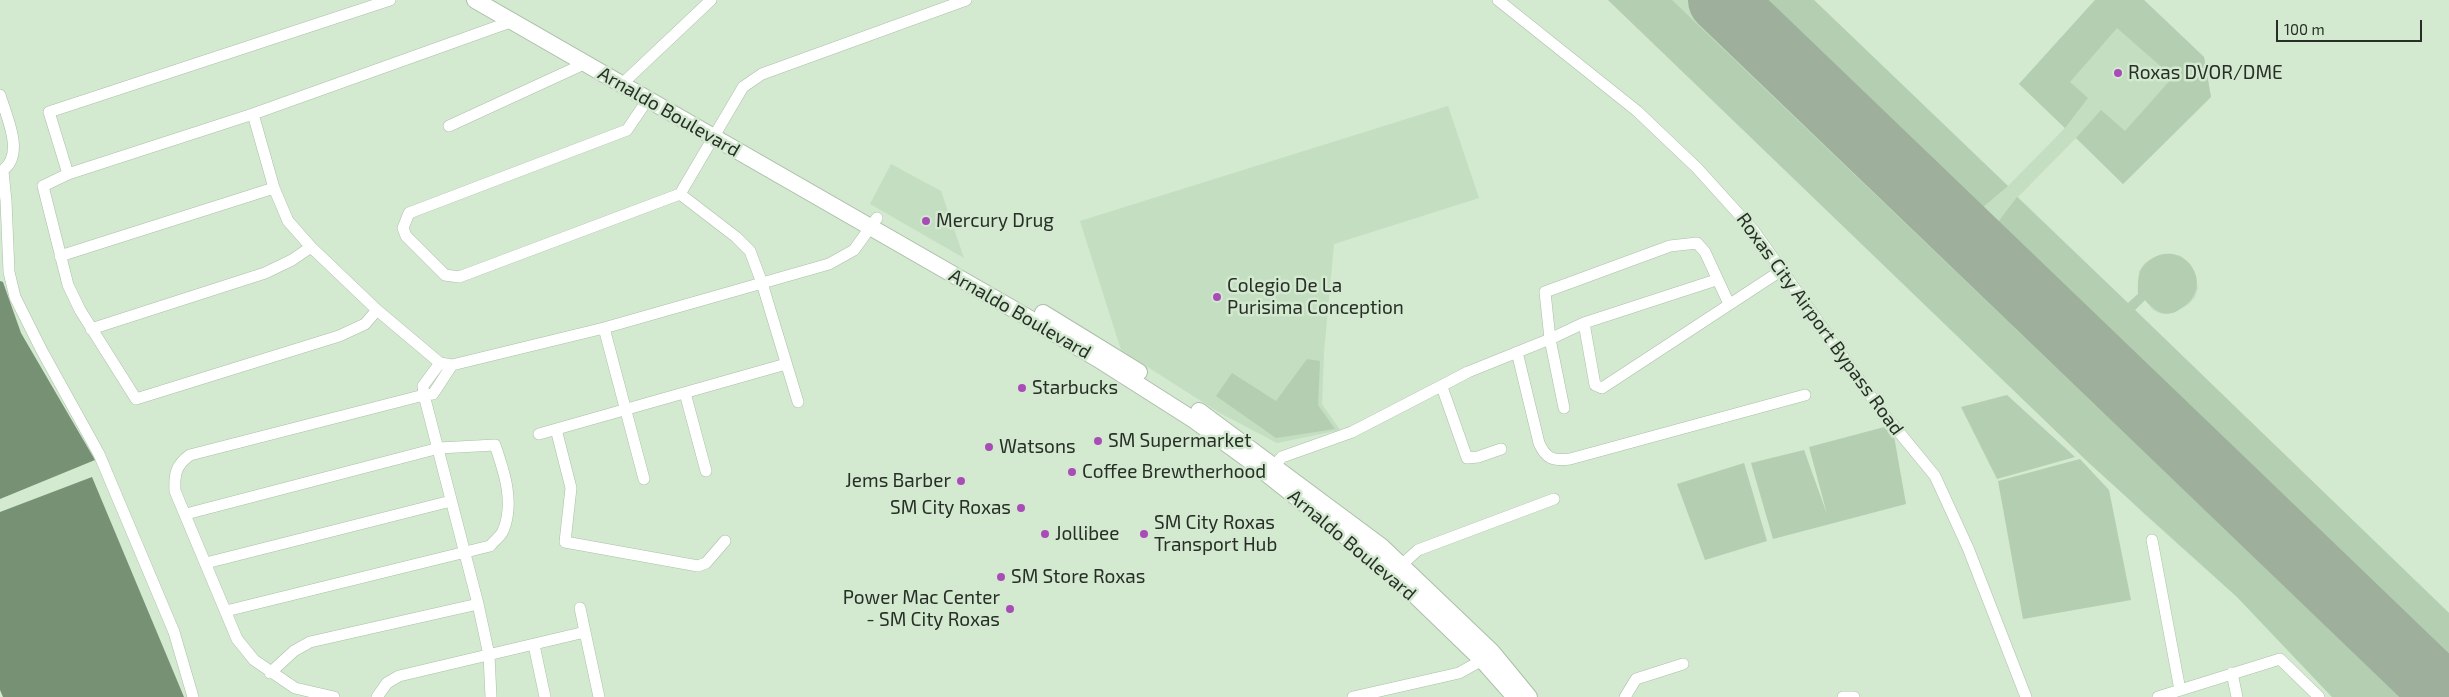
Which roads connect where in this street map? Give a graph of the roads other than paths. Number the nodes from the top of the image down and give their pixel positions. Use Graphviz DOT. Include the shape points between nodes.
graph roads {
  1 [pos="390,0"];
  2 [pos="475,0"];
  3 [pos="498,0"];
  4 [pos="711,0"];
  5 [pos="966,0"];
  6 [pos="1498,0"];
  7 [pos="513,21"];
  8 [pos="540,31"];
  9 [pos="586,63"];
  10 [pos="626,81"];
  11 [pos="0,96"];
  12 [pos="648,99"];
  13 [pos="253,114"];
  14 [pos="448,126"];
  15 [pos="715,133"];
  16 [pos="1,171"];
  17 [pos="68,174"];
  18 [pos="274,188"];
  19 [pos="680,194"];
  20 [pos="874,223"];
  21 [pos="311,247"];
  22 [pos="60,256"];
  23 [pos="1782,270"];
  24 [pos="1716,280"];
  25 [pos="762,283"];
  26 [pos="1729,304"];
  27 [pos="377,310"];
  28 [pos="1584,323"];
  29 [pos="604,328"];
  30 [pos="91,329"];
  31 [pos="1550,339"];
  32 [pos="1517,352"];
  33 [pos="440,364"];
  34 [pos="786,364"];
  35 [pos="452,365"];
  36 [pos="1442,387"];
  37 [pos="685,394"];
  38 [pos="424,395"];
  39 [pos="1805,395"];
  40 [pos="798,402"];
  41 [pos="1564,408"];
  42 [pos="626,410"];
  43 [pos="556,429"];
  44 [pos="539,434"];
  45 [pos="439,448"];
  46 [pos="1501,449"];
  47 [pos="1256,459"];
  48 [pos="1274,466"];
  49 [pos="706,471"];
  50 [pos="644,479"];
  51 [pos="1554,499"];
  52 [pos="451,502"];
  53 [pos="186,514"];
  54 [pos="2152,540"];
  55 [pos="725,541"];
  56 [pos="464,552"];
  57 [pos="206,563"];
  58 [pos="1397,570"];
  59 [pos="478,604"];
  60 [pos="580,608"];
  61 [pos="226,611"];
  62 [pos="585,632"];
  63 [pos="534,645"];
  64 [pos="489,655"];
  65 [pos="1488,657"];
  66 [pos="1683,664"];
  67 [pos="270,673"];
  68 [pos="2232,673"];
  69 [pos="2180,690"];
  70 [pos="2162,696"];
  71 [pos="192,697"];
  72 [pos="334,697"];
  73 [pos="377,697"];
  74 [pos="491,697"];
  75 [pos="545,697"];
  76 [pos="599,697"];
  77 [pos="1353,697"];
  78 [pos="1515,697"];
  79 [pos="1529,697"];
  80 [pos="1625,697"];
  81 [pos="1843,697"];
  82 [pos="1854,697"];
  83 [pos="2026,697"];
  84 [pos="2237,697"];
  85 [pos="2319,697"];
  1 -- 17 [label="street" via="49,112"];
  2 -- 7 [label="highway, Arnaldo Boulevard"];
  3 -- 8 [label="highway, Arnaldo Boulevard"];
  4 -- 10 [label="street"];
  5 -- 15 [label="street" via="762,74 743,87"];
  6 -- 23 [label="street, Roxas City Airport Bypass Road" via="1637,111 1697,168 1754,231"];
  7 -- 8 [label="highway, Arnaldo Boulevard"];
  7 -- 13 [label="street"];
  8 -- 9 [label="highway, Arnaldo Boulevard"];
  8 -- 10 [label="highway, Arnaldo Boulevard"];
  9 -- 10 [label="highway, Arnaldo Boulevard"];
  9 -- 14 [label="street"];
  10 -- 12 [label="highway, Arnaldo Boulevard"];
  10 -- 15 [label="highway, Arnaldo Boulevard"];
  11 -- 16 [label="street" via="14,142 11,160"];
  12 -- 15 [label="highway, Arnaldo Boulevard"];
  12 -- 19 [label="street" via="627,130 409,213 403,228 406,236 445,275 459,277"];
  13 -- 17 [label="street"];
  13 -- 18 [label="street"];
  15 -- 19 [label="street"];
  15 -- 20 [label="highway, Arnaldo Boulevard"];
  16 -- 71 [label="street" via="6,201 8,272 15,297 99,454 174,632"];
  17 -- 22 [label="street" via="43,186"];
  18 -- 21 [label="street" via="288,221"];
  18 -- 22 [label="street"];
  19 -- 25 [label="street" via="750,251"];
  20 -- 25 [label="street" via="854,250 829,264"];
  20 -- 47 [label="highway, Arnaldo Boulevard" via="1101,354"];
  21 -- 27 [label="street"];
  21 -- 30 [label="street" via="265,273"];
  22 -- 30 [label="street" via="68,285"];
  23 -- 26 [label="street"];
  23 -- 83 [label="street, Roxas City Airport Bypass Road" via="1880,409 1935,476 1968,548"];
  24 -- 26 [label="street"];
  24 -- 28 [label="street"];
  24 -- 31 [label="street" via="1705,252 1697,243 1670,246 1545,292"];
  25 -- 29 [label="street"];
  25 -- 34 [label="street"];
  26 -- 28 [label="street" via="1602,388 1595,384"];
  27 -- 30 [label="street" via="365,324 339,336 136,399"];
  27 -- 33 [label="street"];
  28 -- 31 [label="street"];
  29 -- 35 [label="street"];
  29 -- 42 [label="street"];
  31 -- 32 [label="street"];
  31 -- 41 [label="street"];
  32 -- 36 [label="street" via="1468,372"];
  32 -- 39 [label="street" via="1539,444 1544,454 1555,461"];
  33 -- 35 [label="street"];
  33 -- 38 [label="street" via="423,386"];
  34 -- 37 [label="street"];
  34 -- 40 [label="street"];
  35 -- 38 [label="street" via="433,394"];
  36 -- 46 [label="street" via="1467,458"];
  36 -- 48 [label="street" via="1352,432 1282,457"];
  37 -- 42 [label="street"];
  37 -- 49 [label="street"];
  38 -- 45 [label="street"];
  38 -- 53 [label="street" via="190,455 178,463 174,477 175,492"];
  42 -- 43 [label="street"];
  42 -- 50 [label="street"];
  43 -- 44 [label="street"];
  43 -- 55 [label="street" via="571,488 566,542 698,566 706,563"];
  45 -- 52 [label="street"];
  45 -- 53 [label="street"];
  45 -- 56 [label="street" via="495,444 507,482 508,502 503,531 490,546"];
  47 -- 48 [label="highway, Arnaldo Boulevard"];
  47 -- 58 [label="highway, Arnaldo Boulevard"];
  48 -- 58 [label="highway, Arnaldo Boulevard" via="1382,547"];
  51 -- 58 [label="street" via="1418,550"];
  52 -- 56 [label="street"];
  52 -- 57 [label="street"];
  53 -- 57 [label="street"];
  54 -- 69 [label="street"];
  56 -- 59 [label="street"];
  56 -- 61 [label="street"];
  57 -- 61 [label="street"];
  58 -- 65 [label="highway, Arnaldo Boulevard"];
  59 -- 64 [label="street"];
  59 -- 67 [label="street" via="310,642 294,651"];
  60 -- 62 [label="street"];
  61 -- 67 [label="street" via="237,639"];
  62 -- 63 [label="street"];
  62 -- 76 [label="street"];
  63 -- 64 [label="street"];
  63 -- 75 [label="street"];
  64 -- 73 [label="street" via="399,676 387,683"];
  64 -- 74 [label="street"];
  65 -- 77 [label="street" via="1459,673"];
  65 -- 78 [label="highway, Arnaldo Boulevard"];
  65 -- 79 [label="highway, Arnaldo Boulevard"];
  66 -- 80 [label="street" via="1636,679"];
  67 -- 72 [label="street" via="295,688"];
  68 -- 69 [label="street"];
  68 -- 84 [label="street"];
  68 -- 85 [label="street" via="2280,660"];
  69 -- 70 [label="street"];
  81 -- 82 [label="street"];
}
